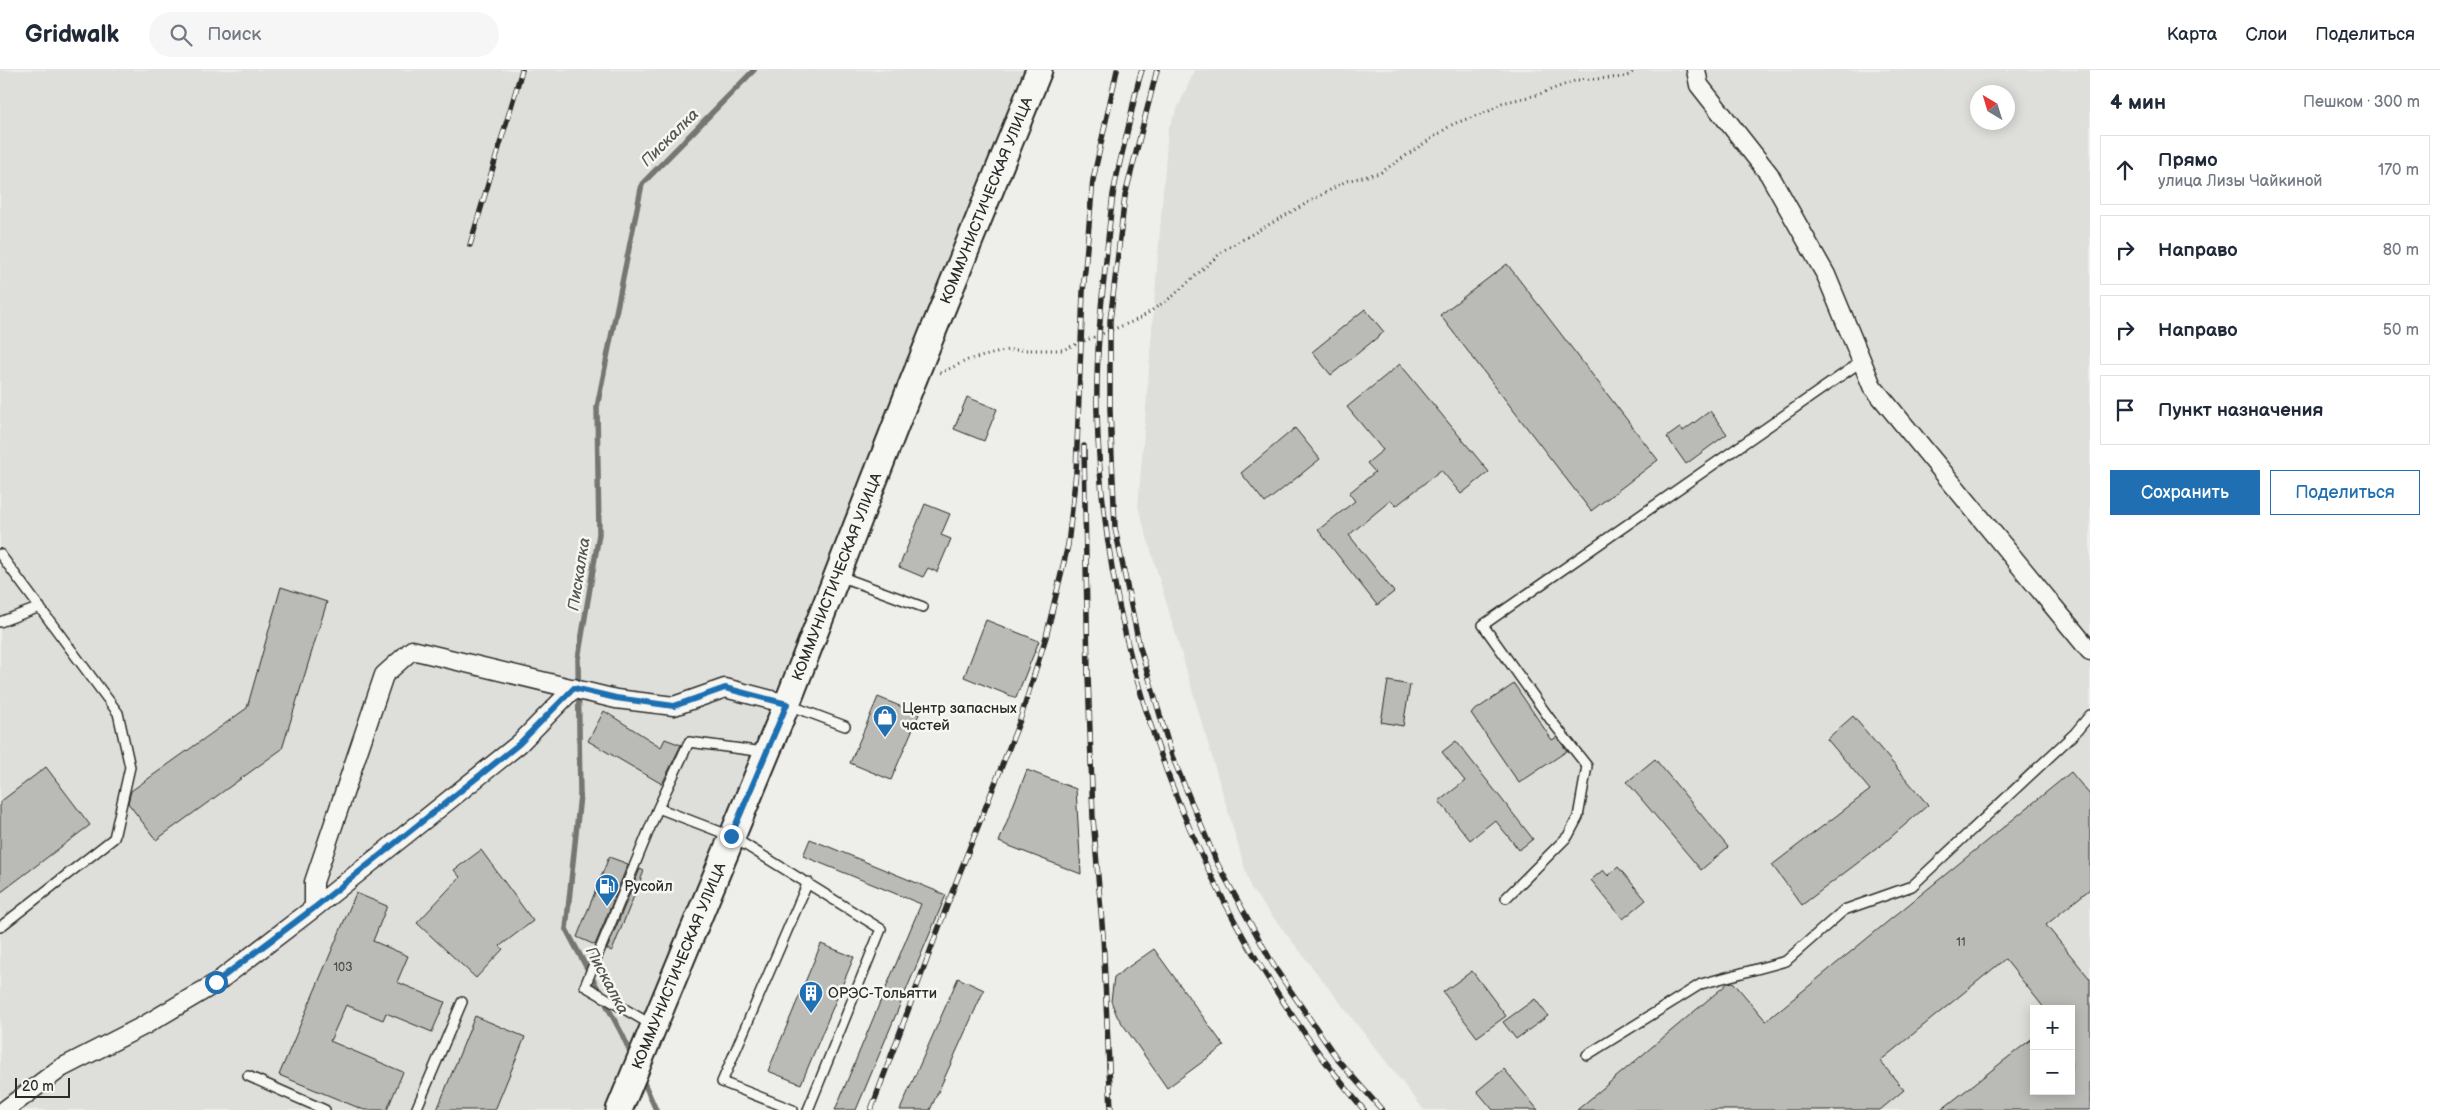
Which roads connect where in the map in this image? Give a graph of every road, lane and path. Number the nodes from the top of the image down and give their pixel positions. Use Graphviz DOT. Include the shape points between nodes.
graph roads {
  1 [pos="1039,70"];
  2 [pos="1636,70"];
  3 [pos="1696,70"];
  4 [pos="1862,360"];
  5 [pos="910,386"];
  6 [pos="0,554"];
  7 [pos="837,576"];
  8 [pos="40,607"];
  9 [pos="923,607"];
  10 [pos="0,622"];
  11 [pos="2090,651"];
  12 [pos="574,688"];
  13 [pos="787,704"];
  14 [pos="2090,715"];
  15 [pos="845,726"];
  16 [pos="767,753"];
  17 [pos="658,808"];
  18 [pos="731,836"];
  19 [pos="808,882"];
  20 [pos="1506,898"];
  21 [pos="314,908"];
  22 [pos="0,927"];
  23 [pos="462,1002"];
  24 [pos="654,1026"];
  25 [pos="1587,1055"];
  26 [pos="248,1076"];
  27 [pos="5,1110"];
  28 [pos="325,1110"];
  29 [pos="416,1110"];
  30 [pos="619,1110"];
  31 [pos="793,1110"];
  32 [pos="808,1110"];
  1 -- 5 [label="main road, КОММУНИСТИЧЕСКАЯ УЛИЦА"];
  2 -- 5 [label="path" via="1625,77 1577,80 1502,103 1489,112 1453,124 1380,172 1346,182 1224,250 1173,296 1138,319 1062,350 1008,350 968,360"];
  3 -- 4 [label="street" via="1699,84 1769,174 1826,275"];
  4 -- 11 [label="street" via="1872,386"];
  4 -- 20 [label="lane" via="1483,624 1587,766 1578,816 1568,836"];
  5 -- 7 [label="main road, КОММУНИСТИЧЕСКАЯ УЛИЦА"];
  6 -- 8 [label="lane"];
  7 -- 9 [label="lane"];
  7 -- 13 [label="main road, КОММУНИСТИЧЕСКАЯ УЛИЦА"];
  8 -- 10 [label="lane"];
  8 -- 22 [label="lane" via="118,713 130,767 114,838"];
  12 -- 13 [label="street" via="674,706 725,688"];
  12 -- 21 [label="street" via="519,744"];
  12 -- 21 [label="street" via="412,650 384,675 314,882"];
  13 -- 15 [label="lane"];
  13 -- 16 [label="main road, КОММУНИСТИЧЕСКАЯ УЛИЦА"];
  14 -- 25 [label="lane" via="2076,733 1912,886 1844,910 1786,961 1702,984"];
  16 -- 17 [label="lane" via="689,742"];
  16 -- 18 [label="main road, КОММУНИСТИЧЕСКАЯ УЛИЦА"];
  17 -- 18 [label="lane"];
  17 -- 24 [label="lane" via="585,986"];
  18 -- 19 [label="lane"];
  18 -- 24 [label="main road, КОММУНИСТИЧЕСКАЯ УЛИЦА"];
  19 -- 31 [label="lane" via="722,1082"];
  19 -- 32 [label="lane" via="881,929"];
  21 -- 27 [label="street" via="216,982 145,1025 61,1068"];
  23 -- 29 [label="lane"];
  24 -- 30 [label="main road, КОММУНИСТИЧЕСКАЯ УЛИЦА"];
  26 -- 28 [label="lane"];
}
